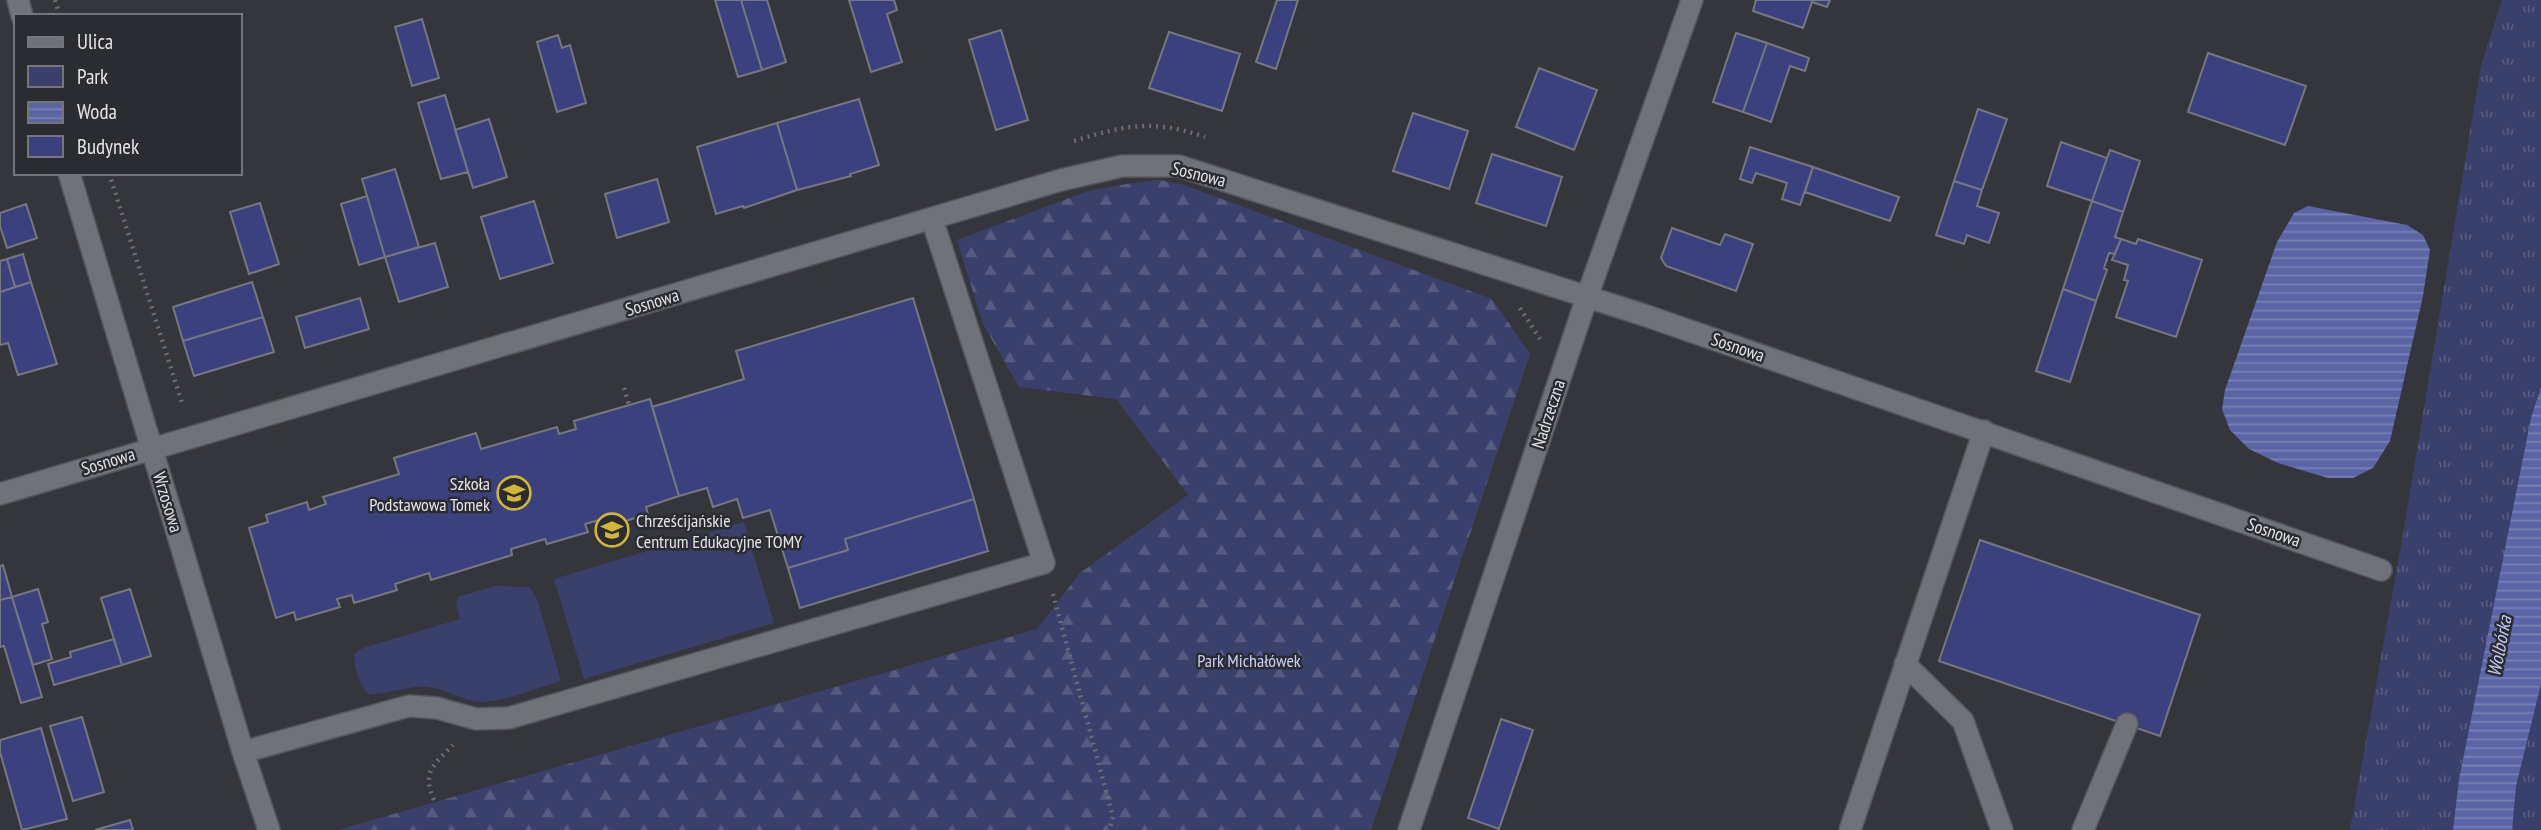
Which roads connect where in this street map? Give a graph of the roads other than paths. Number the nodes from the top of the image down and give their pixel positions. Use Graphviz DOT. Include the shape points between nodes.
graph roads {
  1 [pos="1692,0"];
  2 [pos="70,175"];
  3 [pos="932,219"];
  4 [pos="1587,297"];
  5 [pos="1984,431"];
  6 [pos="152,448"];
  7 [pos="0,494"];
  8 [pos="2381,570"];
  9 [pos="1905,664"];
  10 [pos="2127,724"];
  11 [pos="243,752"];
  12 [pos="1411,829"];
  13 [pos="269,830"];
  14 [pos="1850,830"];
  15 [pos="2002,830"];
  16 [pos="2083,830"];
  1 -- 4 [label="street, Nadrzeczna"];
  2 -- 6 [label="street, Wrzosowa"];
  3 -- 4 [label="street, Sosnowa" via="1122,166 1179,166"];
  3 -- 6 [label="street, Sosnowa"];
  3 -- 11 [label="street" via="1045,563 509,718 476,719 409,706"];
  4 -- 5 [label="street, Sosnowa"];
  4 -- 12 [label="street, Nadrzeczna"];
  5 -- 8 [label="street, Sosnowa"];
  5 -- 9 [label="street"];
  6 -- 7 [label="street, Sosnowa"];
  6 -- 11 [label="street, Wrzosowa"];
  9 -- 14 [label="street"];
  9 -- 15 [label="street" via="1963,721"];
  10 -- 16 [label="street"];
  11 -- 13 [label="street, Wrzosowa"];
}
